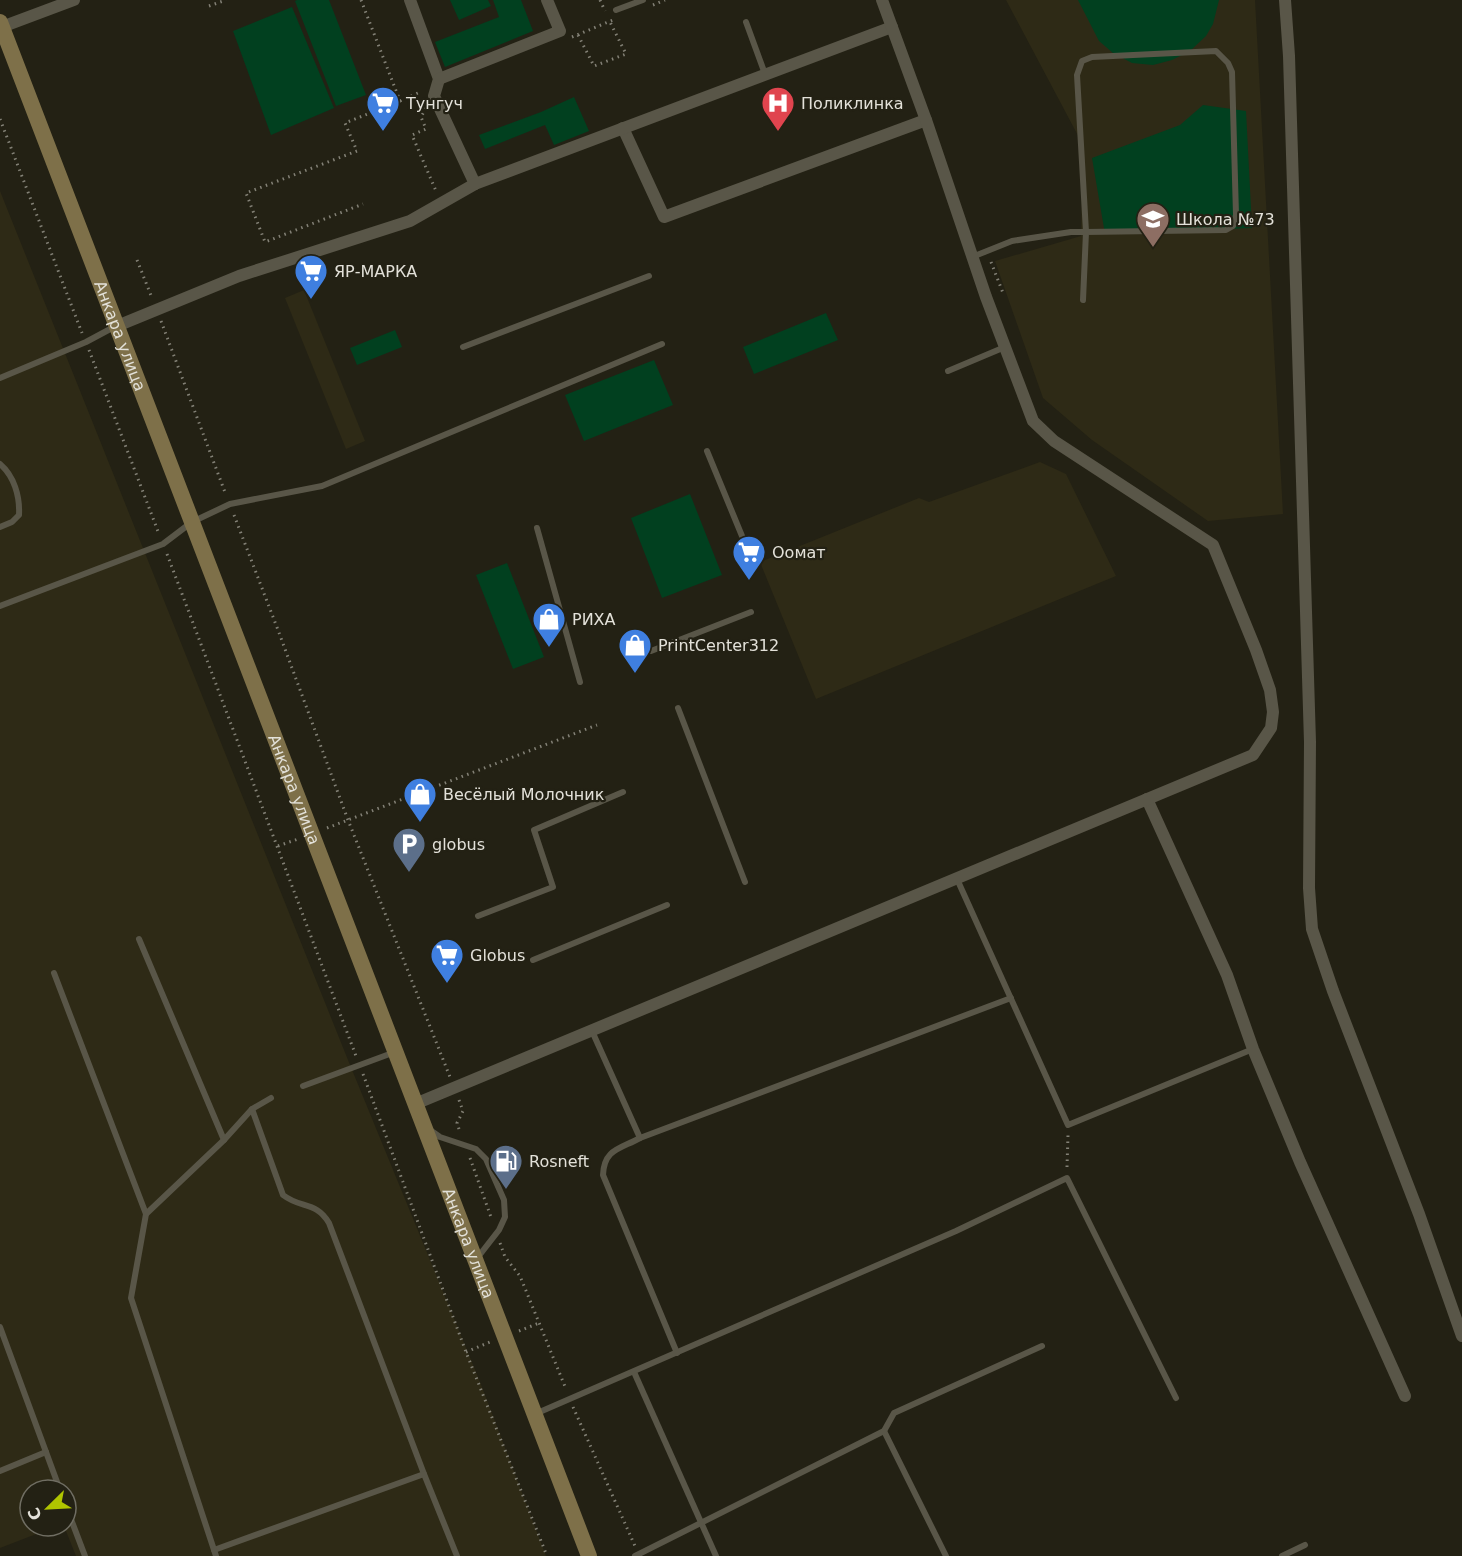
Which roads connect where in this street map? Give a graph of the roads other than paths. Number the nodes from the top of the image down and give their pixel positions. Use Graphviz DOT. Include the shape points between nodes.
graph roads {
  1 [pos="74,0"];
  2 [pos="410,0"];
  3 [pos="547,0"];
  4 [pos="643,0"];
  5 [pos="882,0"];
  6 [pos="1285,0"];
  7 [pos="616,10"];
  8 [pos="746,22"];
  9 [pos="1,25"];
  10 [pos="892,27"];
  11 [pos="766,75"];
  12 [pos="437,85"];
  13 [pos="926,120"];
  14 [pos="623,128"];
  15 [pos="475,184"];
  16 [pos="1086,232"];
  17 [pos="972,258"];
  18 [pos="649,276"];
  19 [pos="1083,300"];
  20 [pos="117,326"];
  21 [pos="662,344"];
  22 [pos="463,347"];
  23 [pos="1005,347"];
  24 [pos="948,371"];
  25 [pos="0,378"];
  26 [pos="707,451"];
  27 [pos="0,464"];
  28 [pos="192,522"];
  29 [pos="0,526"];
  30 [pos="537,528"];
  31 [pos="742,536"];
  32 [pos="0,606"];
  33 [pos="751,612"];
  34 [pos="651,651"];
  35 [pos="580,682"];
  36 [pos="678,708"];
  37 [pos="623,792"];
  38 [pos="1147,799"];
  39 [pos="957,879"];
  40 [pos="745,882"];
  41 [pos="667,905"];
  42 [pos="478,916"];
  43 [pos="139,939"];
  44 [pos="533,960"];
  45 [pos="54,973"];
  46 [pos="1011,999"];
  47 [pos="592,1030"];
  48 [pos="1253,1049"];
  49 [pos="395,1052"];
  50 [pos="303,1086"];
  51 [pos="271,1098"];
  52 [pos="415,1104"];
  53 [pos="252,1109"];
  54 [pos="422,1121"];
  55 [pos="640,1138"];
  56 [pos="224,1140"];
  57 [pos="146,1214"];
  58 [pos="475,1260"];
  59 [pos="0,1327"];
  60 [pos="1462,1336"];
  61 [pos="1042,1346"];
  62 [pos="677,1353"];
  63 [pos="634,1372"];
  64 [pos="1405,1396"];
  65 [pos="1176,1398"];
  66 [pos="534,1414"];
  67 [pos="884,1431"];
  68 [pos="46,1452"];
  69 [pos="0,1471"];
  70 [pos="424,1474"];
  71 [pos="56,1478"];
  72 [pos="701,1522"];
  73 [pos="78,1538"];
  74 [pos="1305,1545"];
  75 [pos="215,1553"];
  76 [pos="636,1555"];
  77 [pos="85,1556"];
  78 [pos="457,1556"];
  79 [pos="588,1556"];
  80 [pos="716,1556"];
  81 [pos="946,1556"];
  82 [pos="1282,1556"];
  1 -- 9 [label="street"];
  2 -- 12 [label="street"];
  3 -- 12 [label="street" via="560,31"];
  4 -- 7 [label="lane"];
  5 -- 10 [label="street"];
  6 -- 60 [label="street" via="1310,718 1312,929"];
  8 -- 11 [label="lane"];
  9 -- 20 [label="main road, Анкара улица"];
  10 -- 11 [label="street"];
  10 -- 13 [label="street"];
  11 -- 14 [label="street"];
  12 -- 15 [label="street" via="434,96"];
  13 -- 14 [label="street" via="664,217"];
  13 -- 17 [label="street"];
  14 -- 15 [label="street"];
  15 -- 20 [label="street" via="410,221 239,276"];
  16 -- 16 [label="lane" via="1226,230 1233,226 1236,215 1232,72 1216,51 1092,57 1082,61 1077,75"];
  16 -- 17 [label="lane" via="1012,241"];
  16 -- 19 [label="lane"];
  17 -- 23 [label="street"];
  18 -- 22 [label="lane"];
  20 -- 25 [label="lane"];
  20 -- 28 [label="main road, Анкара улица"];
  21 -- 28 [label="lane" via="322,486 230,504"];
  23 -- 24 [label="lane"];
  23 -- 38 [label="street" via="1033,421 1054,441 1213,545 1270,690 1274,712 1271,728 1253,755"];
  26 -- 31 [label="lane"];
  27 -- 29 [label="lane" via="12,479 20,502 19,515"];
  28 -- 32 [label="lane" via="163,544"];
  28 -- 49 [label="main road, Анкара улица"];
  30 -- 35 [label="lane"];
  33 -- 34 [label="lane"];
  36 -- 40 [label="lane"];
  37 -- 42 [label="lane" via="534,830 553,887"];
  38 -- 39 [label="street"];
  38 -- 48 [label="street" via="1227,975"];
  39 -- 46 [label="lane"];
  39 -- 47 [label="street"];
  41 -- 44 [label="lane"];
  43 -- 56 [label="lane"];
  45 -- 57 [label="lane"];
  46 -- 48 [label="lane" via="1068,1125"];
  46 -- 55 [label="lane"];
  47 -- 52 [label="street"];
  47 -- 55 [label="lane"];
  48 -- 64 [label="street"];
  49 -- 50 [label="lane"];
  49 -- 52 [label="main road, Анкара улица"];
  51 -- 53 [label="lane"];
  52 -- 54 [label="main road, Анкара улица"];
  53 -- 56 [label="lane"];
  53 -- 70 [label="lane" via="284,1195 317,1209 329,1223"];
  54 -- 58 [label="main road, Анкара улица"];
  54 -- 58 [label="lane" via="440,1137 476,1149 486,1159 504,1200 506,1217"];
  55 -- 62 [label="lane" via="609,1154 603,1175"];
  56 -- 57 [label="lane"];
  57 -- 75 [label="lane" via="132,1304"];
  58 -- 66 [label="main road, Анкара улица"];
  59 -- 68 [label="lane"];
  61 -- 67 [label="lane" via="894,1413"];
  62 -- 63 [label="lane"];
  62 -- 65 [label="lane" via="1067,1178"];
  63 -- 66 [label="lane"];
  63 -- 72 [label="lane"];
  66 -- 79 [label="main road, Анкара улица"];
  67 -- 72 [label="lane"];
  67 -- 81 [label="lane"];
  68 -- 69 [label="lane"];
  68 -- 71 [label="lane"];
  70 -- 75 [label="lane"];
  70 -- 78 [label="lane"];
  72 -- 76 [label="lane"];
  72 -- 80 [label="lane"];
  73 -- 77 [label="lane"];
  74 -- 82 [label="lane"];
}
